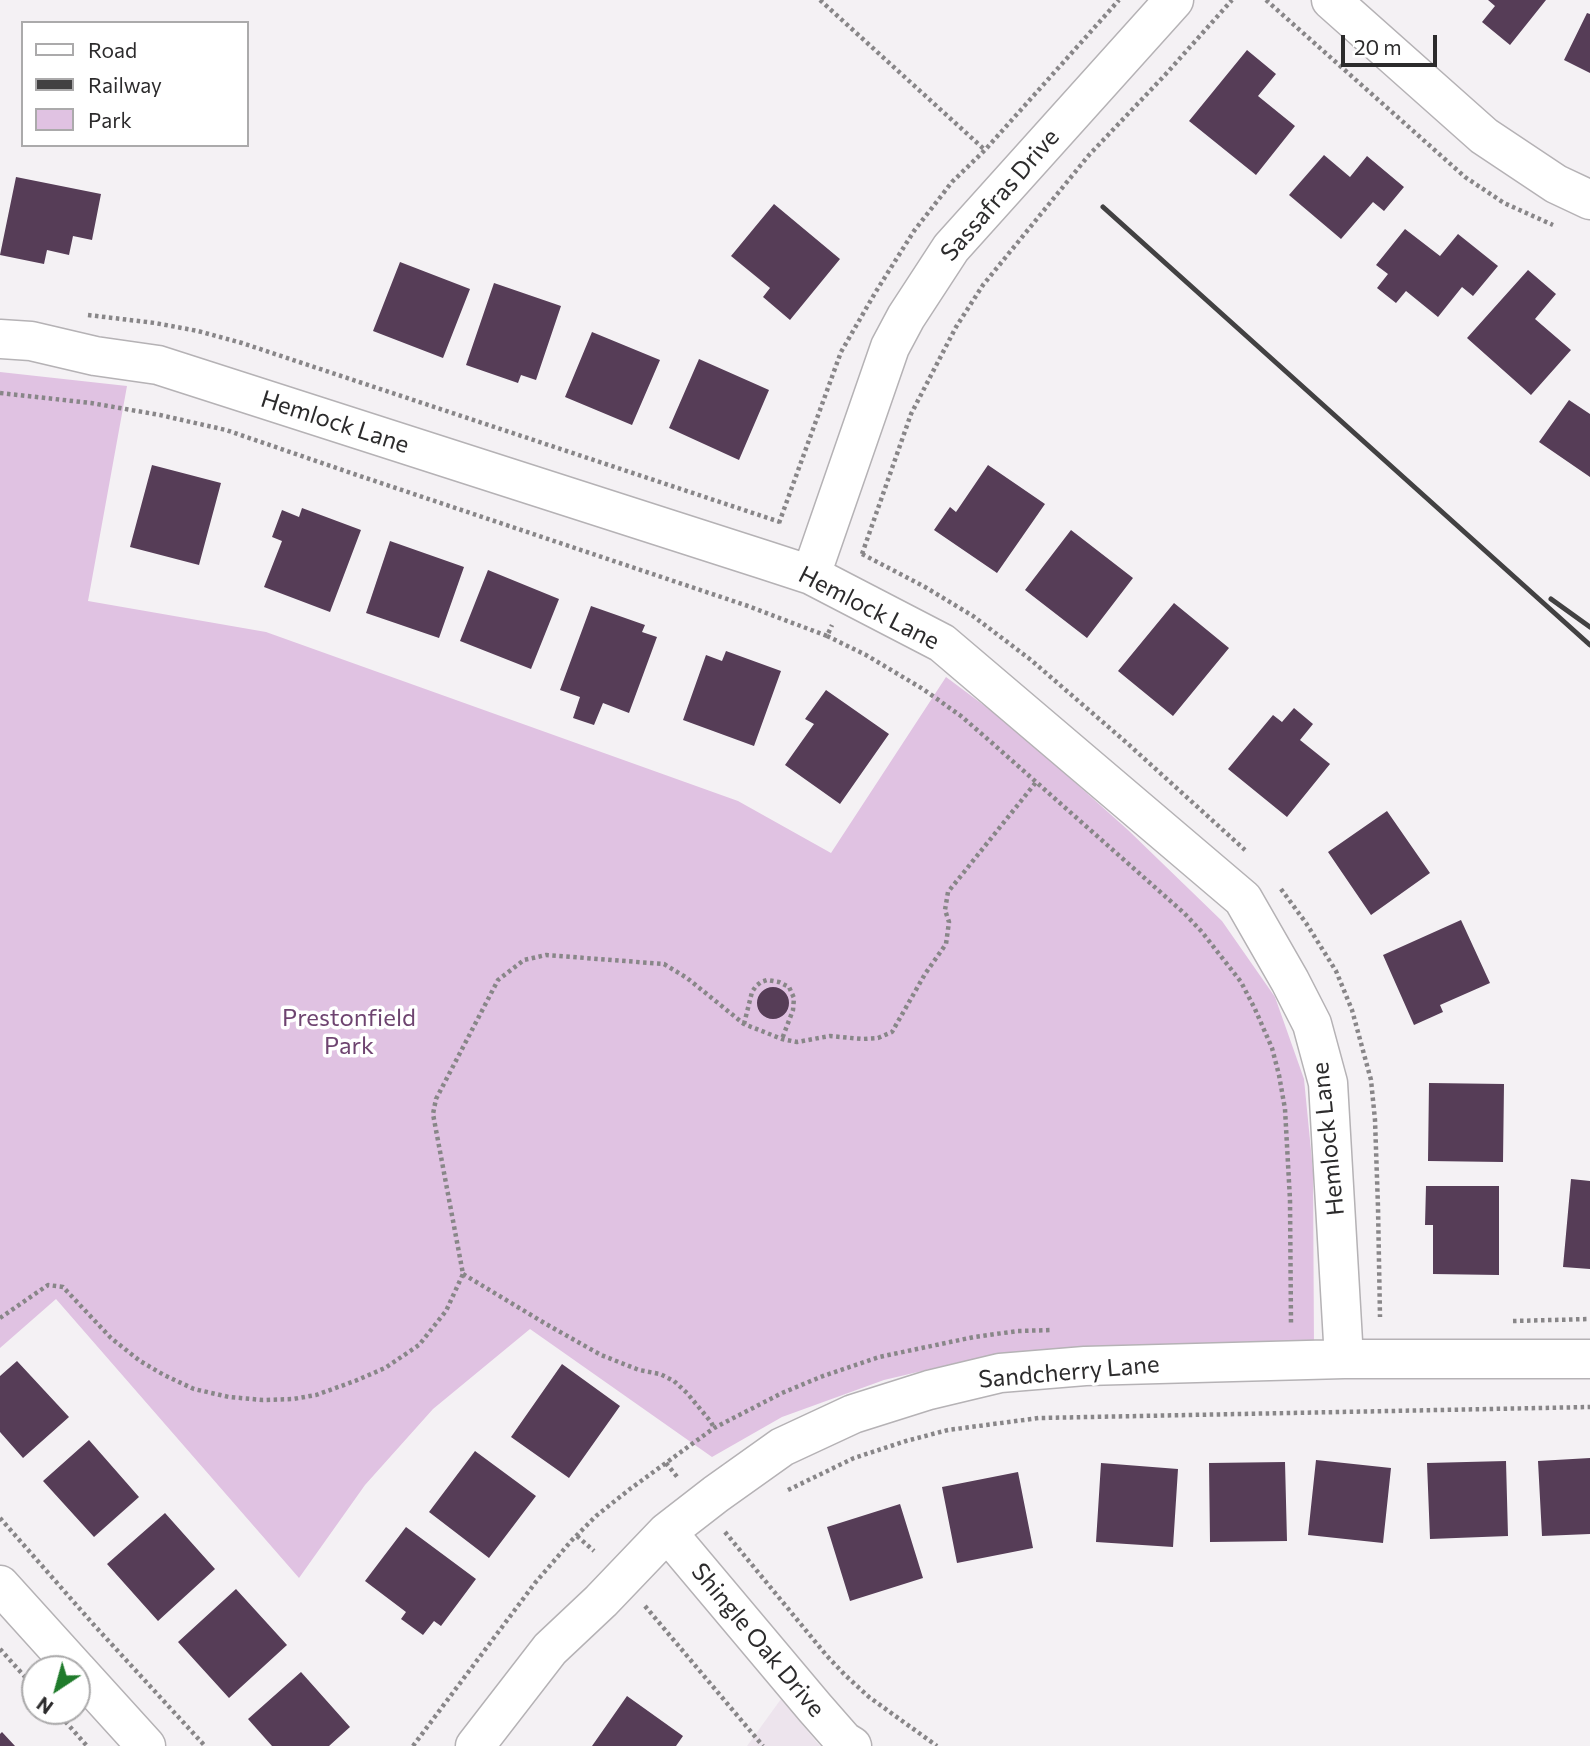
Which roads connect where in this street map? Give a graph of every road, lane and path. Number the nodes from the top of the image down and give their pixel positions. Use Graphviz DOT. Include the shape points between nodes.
graph roads {
  1 [pos="820,0"];
  2 [pos="1174,0"];
  3 [pos="1231,0"];
  4 [pos="1331,0"];
  5 [pos="1014,177"];
  6 [pos="1590,200"];
  7 [pos="78,314"];
  8 [pos="0,339"];
  9 [pos="0,393"];
  10 [pos="780,522"];
  11 [pos="862,554"];
  12 [pos="811,575"];
  13 [pos="837,615"];
  14 [pos="827,636"];
  15 [pos="1037,781"];
  16 [pos="744,1024"];
  17 [pos="782,1039"];
  18 [pos="463,1274"];
  19 [pos="0,1318"];
  20 [pos="1291,1324"];
  21 [pos="1344,1359"];
  22 [pos="1590,1359"];
  23 [pos="1590,1407"];
  24 [pos="666,1463"];
  25 [pos="678,1478"];
  26 [pos="778,1495"];
  27 [pos="0,1518"];
  28 [pos="728,1525"];
  29 [pos="667,1532"];
  30 [pos="577,1536"];
  31 [pos="594,1551"];
  32 [pos="0,1585"];
  33 [pos="639,1598"];
  34 [pos="0,1649"];
  35 [pos="64,1655"];
  36 [pos="21,1672"];
  37 [pos="91,1685"];
  38 [pos="68,1725"];
  39 [pos="87,1746"];
  40 [pos="146,1746"];
  41 [pos="205,1746"];
  42 [pos="413,1746"];
  43 [pos="475,1746"];
  44 [pos="763,1746"];
  45 [pos="852,1746"];
  46 [pos="937,1746"];
  1 -- 5 [label="path"];
  2 -- 5 [label="street, Sassafras Drive"];
  3 -- 11 [label="path" via="1089,155 983,285 911,414"];
  4 -- 6 [label="street" via="1484,136 1556,184"];
  5 -- 12 [label="street, Sassafras Drive" via="951,248 890,347"];
  7 -- 10 [label="path" via="155,323 242,343"];
  8 -- 12 [label="street, Hemlock Lane" via="158,365"];
  9 -- 14 [label="path" via="90,403 226,430"];
  12 -- 21 [label="street, Hemlock Lane" via="942,643 1243,900 1312,1024 1328,1083"];
  13 -- 14 [label="path"];
  14 -- 15 [label="path" via="933,695"];
  15 -- 17 [label="path" via="948,892 946,944 892,1032 878,1038"];
  15 -- 20 [label="path" via="1184,913 1241,982 1255,1009 1272,1048 1285,1109"];
  16 -- 17 [label="path"];
  16 -- 17 [label="path" via="756,986 767,980 779,982 789,987 794,998"];
  16 -- 18 [label="path" via="664,964 546,955 524,960 498,981 432,1114"];
  18 -- 19 [label="path" via="446,1311 419,1345 355,1381 293,1399 229,1397 194,1389 164,1375 111,1338 63,1287 48,1286"];
  18 -- 24 [label="path" via="601,1355 674,1381 714,1428"];
  21 -- 22 [label="street, Sandcherry Lane"];
  21 -- 29 [label="street, Sandcherry Lane" via="1085,1366 1000,1373 929,1390 853,1414 782,1447"];
  23 -- 26 [label="path" via="1028,1419 906,1441 844,1462"];
  24 -- 25 [label="path"];
  24 -- 30 [label="path"];
  27 -- 41 [label="path"];
  28 -- 46 [label="path" via="722,1529 827,1656 869,1697"];
  29 -- 43 [label="street, Sandcherry Lane" via="550,1649"];
  29 -- 45 [label="street, Shingle Oak Drive"];
  30 -- 31 [label="path"];
  30 -- 42 [label="path" via="535,1583"];
  32 -- 35 [label="street"];
  33 -- 44 [label="path"];
  34 -- 36 [label="path"];
  37 -- 40 [label="street"];
  38 -- 39 [label="path"];
}
